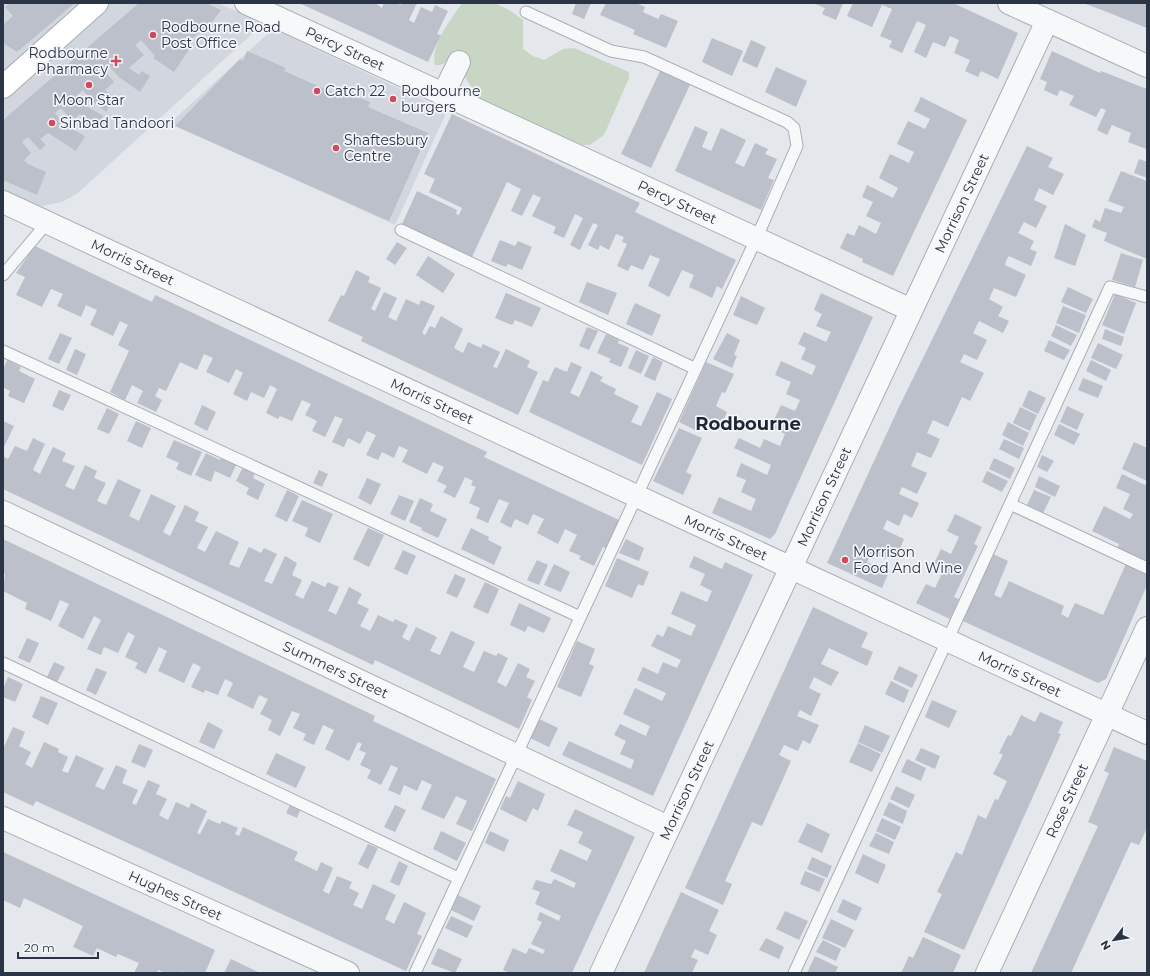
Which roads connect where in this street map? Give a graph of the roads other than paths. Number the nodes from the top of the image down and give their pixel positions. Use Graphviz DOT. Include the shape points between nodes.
graph roads {
  1 [pos="97,3"];
  2 [pos="246,3"];
  3 [pos="1009,3"];
  4 [pos="526,12"];
  5 [pos="1047,21"];
  6 [pos="459,62"];
  7 [pos="1147,66"];
  8 [pos="3,88"];
  9 [pos="443,95"];
  10 [pos="3,202"];
  11 [pos="47,223"];
  12 [pos="401,230"];
  13 [pos="757,237"];
  14 [pos="3,275"];
  15 [pos="1147,297"];
  16 [pos="911,310"];
  17 [pos="3,351"];
  18 [pos="696,369"];
  19 [pos="637,497"];
  20 [pos="1010,504"];
  21 [pos="3,512"];
  22 [pos="790,568"];
  23 [pos="1147,568"];
  24 [pos="580,617"];
  25 [pos="1147,628"];
  26 [pos="946,640"];
  27 [pos="3,663"];
  28 [pos="1107,714"];
  29 [pos="1147,733"];
  30 [pos="516,755"];
  31 [pos="3,818"];
  32 [pos="668,827"];
  33 [pos="458,878"];
  34 [pos="348,973"];
  35 [pos="415,973"];
  36 [pos="601,973"];
  37 [pos="794,973"];
  38 [pos="987,973"];
  1 -- 8 [label="street"];
  2 -- 9 [label="street, Percy Street"];
  3 -- 5 [label="street"];
  4 -- 13 [label="lane" via="611,51 644,57 787,122 794,128 797,146 795,155"];
  5 -- 7 [label="street"];
  5 -- 16 [label="street, Morrison Street"];
  6 -- 9 [label="street"];
  9 -- 13 [label="street, Percy Street"];
  10 -- 11 [label="street, Morris Street"];
  11 -- 14 [label="lane"];
  11 -- 19 [label="street, Morris Street" via="307,339"];
  12 -- 18 [label="lane"];
  13 -- 16 [label="street, Percy Street"];
  13 -- 18 [label="lane"];
  15 -- 20 [label="lane" via="1110,287"];
  16 -- 22 [label="street, Morrison Street"];
  17 -- 24 [label="lane"];
  18 -- 19 [label="lane"];
  19 -- 22 [label="street, Morris Street"];
  19 -- 24 [label="lane"];
  20 -- 23 [label="lane"];
  20 -- 26 [label="lane"];
  21 -- 30 [label="street, Summers Street"];
  22 -- 26 [label="street, Morris Street"];
  22 -- 32 [label="street, Morrison Street"];
  24 -- 30 [label="lane"];
  25 -- 28 [label="street, Rose Street"];
  26 -- 28 [label="street, Morris Street"];
  26 -- 37 [label="lane"];
  27 -- 33 [label="lane"];
  28 -- 29 [label="street, Morris Street"];
  28 -- 38 [label="street, Rose Street"];
  30 -- 32 [label="street, Summers Street"];
  30 -- 33 [label="lane"];
  31 -- 34 [label="street, Hughes Street"];
  32 -- 36 [label="street, Morrison Street"];
  33 -- 35 [label="lane"];
}
